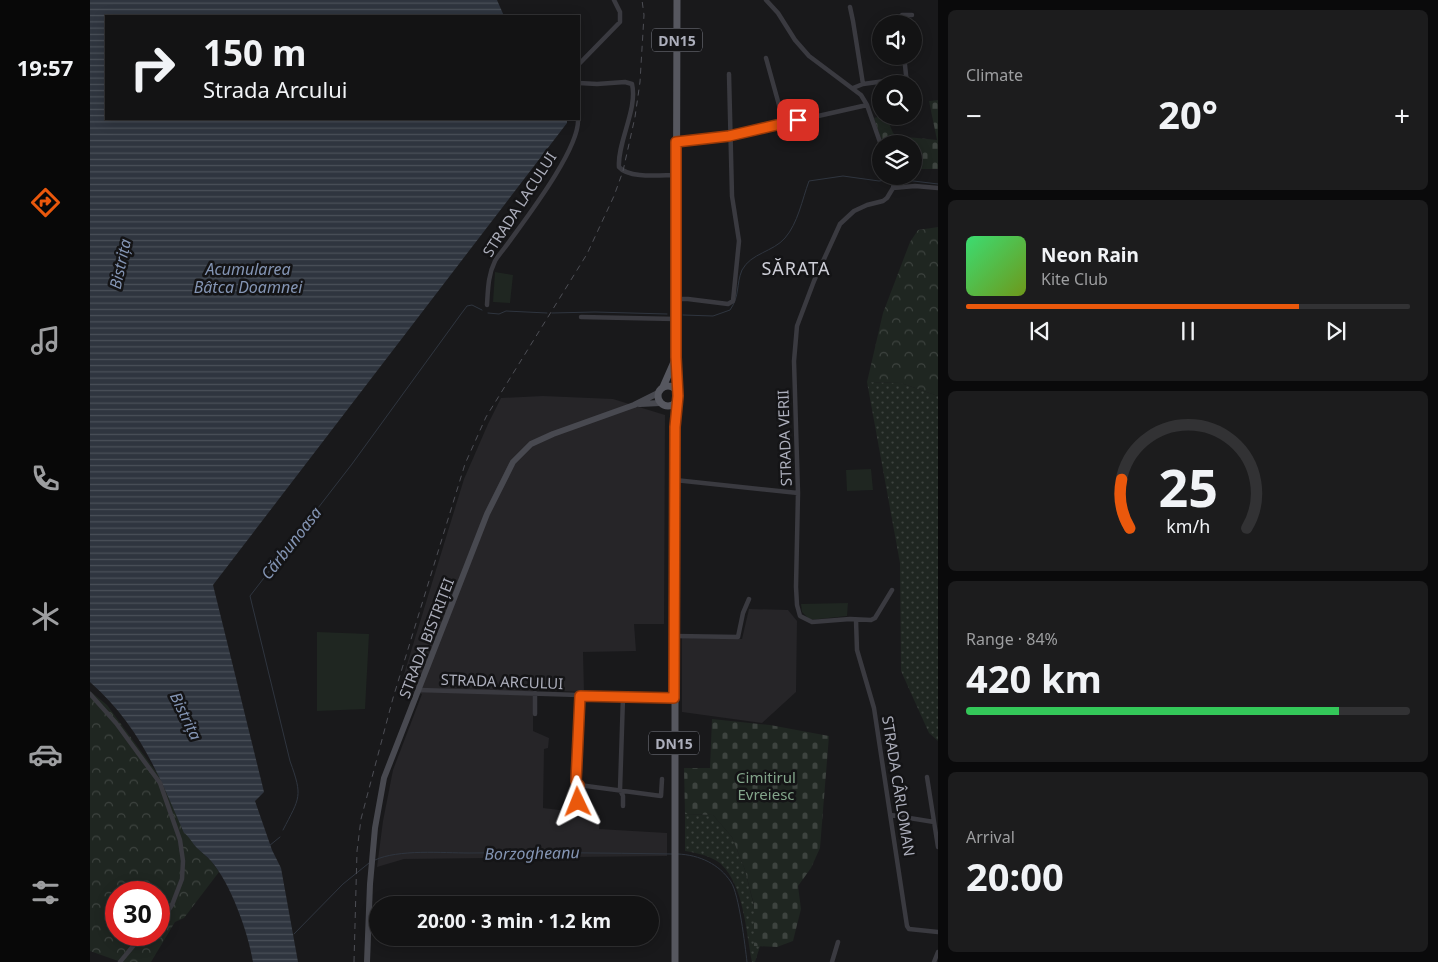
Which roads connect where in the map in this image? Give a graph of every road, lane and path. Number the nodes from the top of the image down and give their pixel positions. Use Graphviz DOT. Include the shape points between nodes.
graph roads {
  1 [pos="614,0"];
  2 [pos="677,0"];
  3 [pos="766,0"];
  4 [pos="850,7"];
  5 [pos="912,14"];
  6 [pos="902,15"];
  7 [pos="766,58"];
  8 [pos="580,63"];
  9 [pos="730,74"];
  10 [pos="580,82"];
  11 [pos="872,83"];
  12 [pos="863,84"];
  13 [pos="854,88"];
  14 [pos="867,105"];
  15 [pos="578,120"];
  16 [pos="784,123"];
  17 [pos="878,135"];
  18 [pos="729,136"];
  19 [pos="676,142"];
  20 [pos="676,175"];
  21 [pos="894,185"];
  22 [pos="911,185"];
  23 [pos="938,188"];
  24 [pos="676,299"];
  25 [pos="487,305"];
  26 [pos="582,317"];
  27 [pos="676,320"];
  28 [pos="676,357"];
  29 [pos="661,390"];
  30 [pos="678,396"];
  31 [pos="634,405"];
  32 [pos="664,405"];
  33 [pos="675,427"];
  34 [pos="675,480"];
  35 [pos="798,493"];
  36 [pos="892,590"];
  37 [pos="749,599"];
  38 [pos="856,620"];
  39 [pos="675,636"];
  40 [pos="420,690"];
  41 [pos="535,693"];
  42 [pos="90,694"];
  43 [pos="580,696"];
  44 [pos="624,697"];
  45 [pos="674,698"];
  46 [pos="535,714"];
  47 [pos="927,777"];
  48 [pos="662,779"];
  49 [pos="579,785"];
  50 [pos="620,790"];
  51 [pos="578,802"];
  52 [pos="623,806"];
  53 [pos="891,815"];
  54 [pos="934,822"];
  55 [pos="938,847"];
  56 [pos="170,907"];
  57 [pos="938,932"];
  58 [pos="838,942"];
  59 [pos="132,946"];
  60 [pos="938,952"];
  61 [pos="120,962"];
  62 [pos="367,962"];
  63 [pos="675,962"];
  64 [pos="832,962"];
  65 [pos="934,962"];
  1 -- 8 [label="street" via="620,12 620,22"];
  2 -- 19 [label="main road, DN15"];
  3 -- 13 [label="street" via="809,56"];
  4 -- 12 [label="street"];
  5 -- 6 [label="street"];
  7 -- 16 [label="street"];
  9 -- 18 [label="street"];
  10 -- 20 [label="street" via="632,84 631,108 619,167 633,174"];
  11 -- 12 [label="street"];
  12 -- 13 [label="street"];
  13 -- 14 [label="street"];
  14 -- 16 [label="street"];
  14 -- 17 [label="street"];
  15 -- 25 [label="street, STRADA LACULUI" via="573,142 563,161 496,259 488,280"];
  16 -- 18 [label="street"];
  18 -- 19 [label="street"];
  18 -- 24 [label="street" via="732,196 739,241 733,301 728,304"];
  19 -- 20 [label="main road, DN15"];
  20 -- 24 [label="main road, DN15"];
  21 -- 35 [label="street, STRADA VERII" via="883,201 860,207 840,224 798,326 794,361"];
  22 -- 23 [label="street, STRADA VERII"];
  24 -- 27 [label="main road, DN15"];
  26 -- 27 [label="street"];
  27 -- 28 [label="main road, DN15"];
  28 -- 29 [label="main road, DN15"];
  28 -- 30 [label="main road, DN15"];
  29 -- 30 [label="main road" via="672,387"];
  29 -- 31 [label="main road, STRADA BISTRIȚEI"];
  29 -- 32 [label="main road, DN15" via="658,398"];
  30 -- 32 [label="main road" via="673,406"];
  30 -- 33 [label="main road, DN15"];
  31 -- 32 [label="main road, STRADA BISTRIȚEI" via="649,402"];
  31 -- 40 [label="main road, STRADA BISTRIȚEI" via="540,439 513,462 487,514"];
  32 -- 33 [label="main road, DN15"];
  33 -- 34 [label="main road, DN15"];
  34 -- 35 [label="street"];
  34 -- 39 [label="main road, DN15"];
  35 -- 38 [label="street, STRADA VERII" via="796,588 800,616 812,622"];
  36 -- 38 [label="street, STRADA VERII" via="875,618"];
  37 -- 39 [label="street" via="738,637"];
  38 -- 53 [label="street, STRADA CÂRLOMAN" via="857,650 874,708"];
  39 -- 45 [label="main road, DN15"];
  40 -- 41 [label="street, STRADA ARCULUI"];
  40 -- 62 [label="main road, STRADA BISTRIȚEI" via="384,778 371,872"];
  41 -- 43 [label="street, STRADA ARCULUI"];
  41 -- 46 [label="street"];
  42 -- 56 [label="street" via="116,722 160,784 180,840 183,861 182,879"];
  43 -- 44 [label="street, STRADA ARCULUI"];
  43 -- 49 [label="street" via="576,782"];
  44 -- 45 [label="street, STRADA ARCULUI"];
  44 -- 50 [label="street"];
  45 -- 63 [label="main road, DN15"];
  47 -- 54 [label="street"];
  48 -- 50 [label="street" via="662,796"];
  49 -- 50 [label="street"];
  49 -- 51 [label="street"];
  50 -- 52 [label="street"];
  53 -- 54 [label="street"];
  53 -- 57 [label="street, STRADA CÂRLOMAN" via="907,926"];
  54 -- 55 [label="street"];
  58 -- 64 [label="street"];
  59 -- 61 [label="street"];
  60 -- 65 [label="street"];
}
